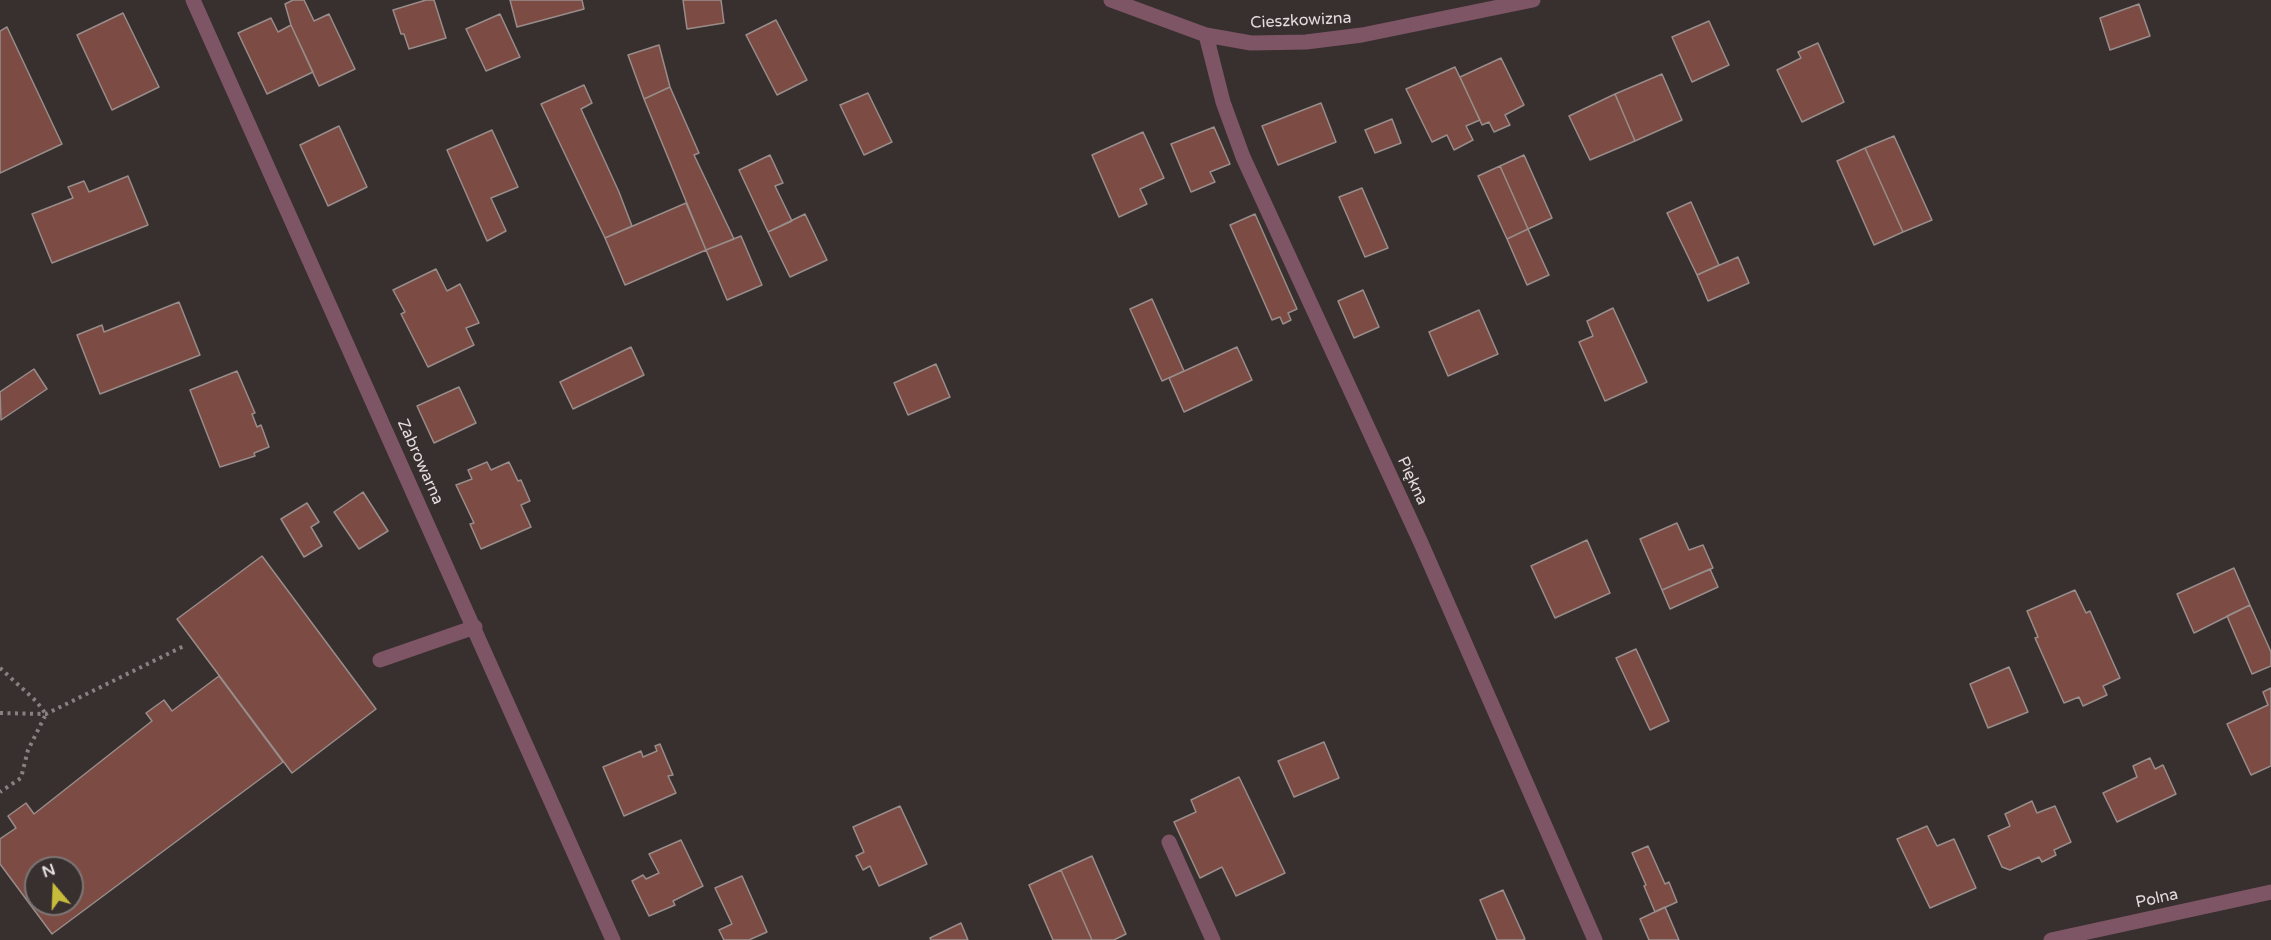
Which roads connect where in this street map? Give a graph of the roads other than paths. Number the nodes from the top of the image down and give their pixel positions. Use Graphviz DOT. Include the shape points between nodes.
graph roads {
  1 [pos="193,0"];
  2 [pos="1111,0"];
  3 [pos="1533,0"];
  4 [pos="1206,35"];
  5 [pos="475,627"];
  6 [pos="380,660"];
  7 [pos="1169,842"];
  8 [pos="2271,892"];
  9 [pos="613,940"];
  10 [pos="1213,940"];
  11 [pos="1595,940"];
  12 [pos="2051,940"];
  1 -- 5 [label="street, Zabrowarna"];
  2 -- 4 [label="street, Cieszkowizna"];
  3 -- 4 [label="street, Cieszkowizna" via="1362,35 1306,42 1251,44"];
  4 -- 11 [label="street, Piękna" via="1223,102 1243,156 1421,543"];
  5 -- 6 [label="street"];
  5 -- 9 [label="street, Zabrowarna"];
  7 -- 10 [label="street"];
  8 -- 12 [label="street, Polna"];
}
